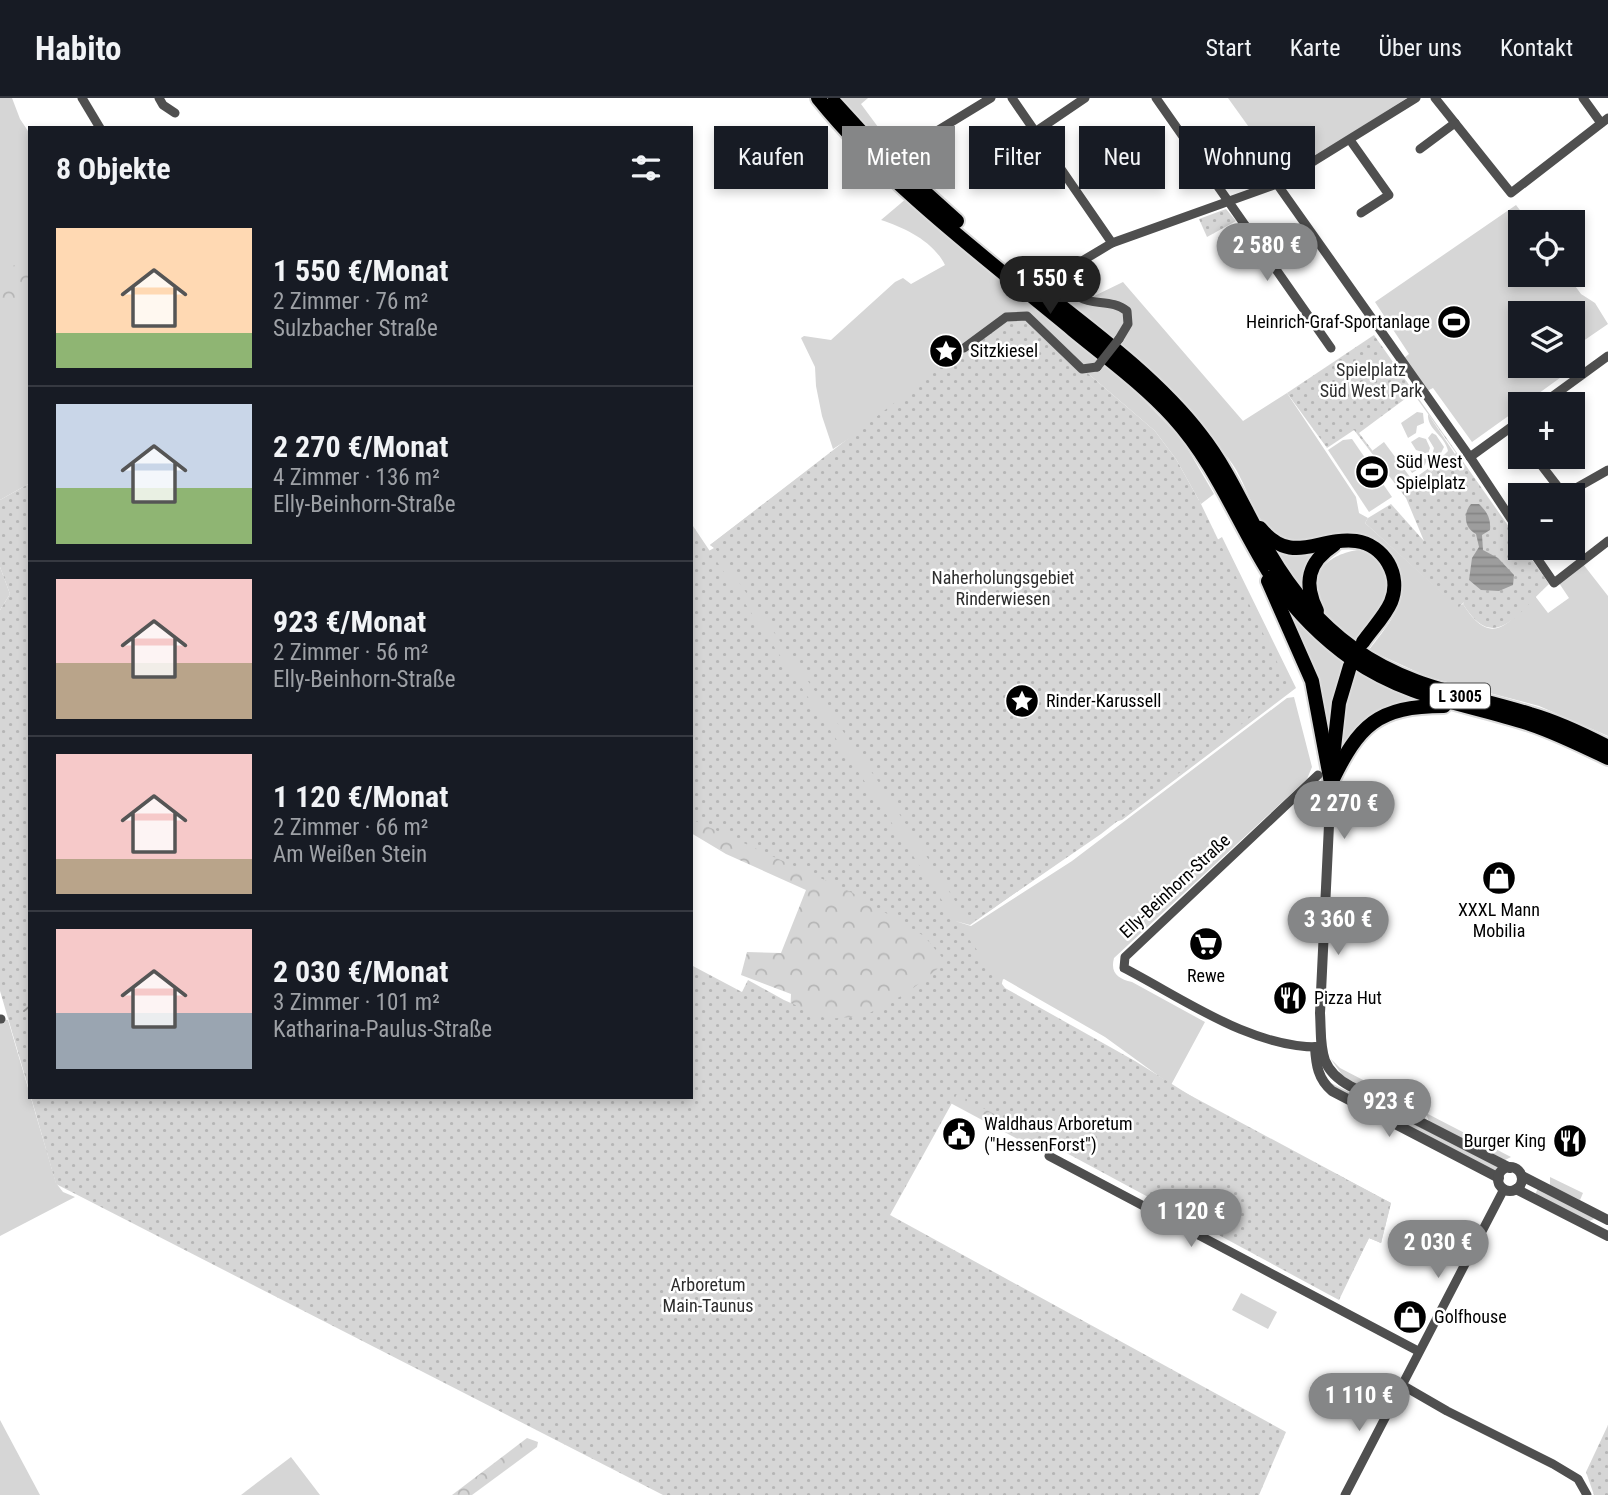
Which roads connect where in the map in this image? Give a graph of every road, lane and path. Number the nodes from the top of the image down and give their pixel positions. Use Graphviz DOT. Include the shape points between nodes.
graph roads {
  1 [pos="82,98"];
  2 [pos="159,98"];
  3 [pos="818,98"];
  4 [pos="830,98"];
  5 [pos="991,98"];
  6 [pos="1012,98"];
  7 [pos="1085,98"];
  8 [pos="1156,98"];
  9 [pos="1416,98"];
  10 [pos="1435,98"];
  11 [pos="1583,98"];
  12 [pos="174,113"];
  13 [pos="1605,120"];
  14 [pos="1455,124"];
  15 [pos="99,126"];
  16 [pos="945,126"];
  17 [pos="1031,126"];
  18 [pos="1044,126"];
  19 [pos="1350,140"];
  20 [pos="1420,149"];
  21 [pos="1315,161"];
  22 [pos="1065,175"];
  23 [pos="1263,189"];
  24 [pos="1281,189"];
  25 [pos="1228,202"];
  26 [pos="1362,213"];
  27 [pos="1112,243"];
  28 [pos="964,348"];
  29 [pos="1331,348"];
  30 [pos="1608,356"];
  31 [pos="1558,392"];
  32 [pos="1508,430"];
  33 [pos="1470,457"];
  34 [pos="1544,469"];
  35 [pos="1608,470"];
  36 [pos="1508,514"];
  37 [pos="1251,516"];
  38 [pos="1608,541"];
  39 [pos="1339,542"];
  40 [pos="1254,547"];
  41 [pos="1585,559"];
  42 [pos="1538,560"];
  43 [pos="1584,560"];
  44 [pos="1324,623"];
  45 [pos="1363,642"];
  46 [pos="1350,666"];
  47 [pos="1459,706"];
  48 [pos="1608,747"];
  49 [pos="1608,758"];
  50 [pos="1318,775"];
  51 [pos="1331,783"];
  52 [pos="1319,1047"];
  53 [pos="1049,1156"];
  54 [pos="1510,1168"];
  55 [pos="1522,1176"];
  56 [pos="1501,1184"];
  57 [pos="1516,1189"];
  58 [pos="1608,1220"];
  59 [pos="1605,1233"];
  60 [pos="1418,1351"];
  61 [pos="1402,1385"];
  62 [pos="1345,1495"];
  63 [pos="1587,1495"];
  1 -- 15 [label="street"];
  2 -- 12 [label="street"];
  3 -- 40 [label="highway, L 3005" via="916,199 1172,416 1213,470"];
  4 -- 37 [label="highway, L 3005" via="922,190 1165,394 1209,445"];
  5 -- 16 [label="street"];
  6 -- 17 [label="street"];
  7 -- 18 [label="street"];
  8 -- 25 [label="street"];
  9 -- 19 [label="street"];
  10 -- 14 [label="street"];
  11 -- 13 [label="street"];
  13 -- 14 [label="street" via="1511,192"];
  14 -- 20 [label="street"];
  19 -- 21 [label="street"];
  19 -- 26 [label="street" via="1389,195"];
  22 -- 27 [label="street"];
  23 -- 25 [label="street"];
  24 -- 33 [label="street"];
  25 -- 27 [label="street"];
  25 -- 29 [label="street"];
  27 -- 28 [label="street, bridge" via="1077,264 1070,277 1073,290 1087,301 1110,303 1127,311 1128,324 1097,366 1082,369 1027,316 1006,317"];
  30 -- 31 [label="street"];
  32 -- 33 [label="street"];
  33 -- 36 [label="street"];
  34 -- 35 [label="street" via="1562,492"];
  37 -- 39 [label="highway" via="1280,545 1301,549"];
  37 -- 44 [label="highway, L 3005" via="1287,581"];
  38 -- 41 [label="street"];
  39 -- 44 [label="highway" via="1317,559 1309,580 1311,598"];
  39 -- 45 [label="highway" via="1356,541 1372,547 1393,573 1391,602"];
  40 -- 47 [label="highway, L 3005" via="1298,611 1349,656 1401,686"];
  40 -- 51 [label="highway" via="1311,681"];
  42 -- 43 [label="street" via="1554,583"];
  44 -- 48 [label="highway, L 3005" via="1360,652 1404,677 1542,718"];
  46 -- 51 [label="highway" via="1337,712"];
  47 -- 49 [label="highway, L 3005" via="1528,724"];
  47 -- 51 [label="highway" via="1417,706 1384,715 1354,740"];
  50 -- 52 [label="street, Elly-Beinhorn-Straße" via="1125,957 1124,968 1249,1034"];
  51 -- 52 [label="street"];
  52 -- 54 [label="street" via="1326,1066 1341,1081"];
  52 -- 56 [label="street" via="1318,1073 1332,1091"];
  53 -- 60 [label="street"];
  54 -- 55 [label="street"];
  54 -- 56 [label="street" via="1501,1172"];
  55 -- 57 [label="street"];
  55 -- 58 [label="street"];
  56 -- 57 [label="street"];
  56 -- 60 [label="street"];
  57 -- 59 [label="street"];
  60 -- 61 [label="street"];
  61 -- 62 [label="street"];
  61 -- 63 [label="street" via="1570,1474 1583,1484"];
}
